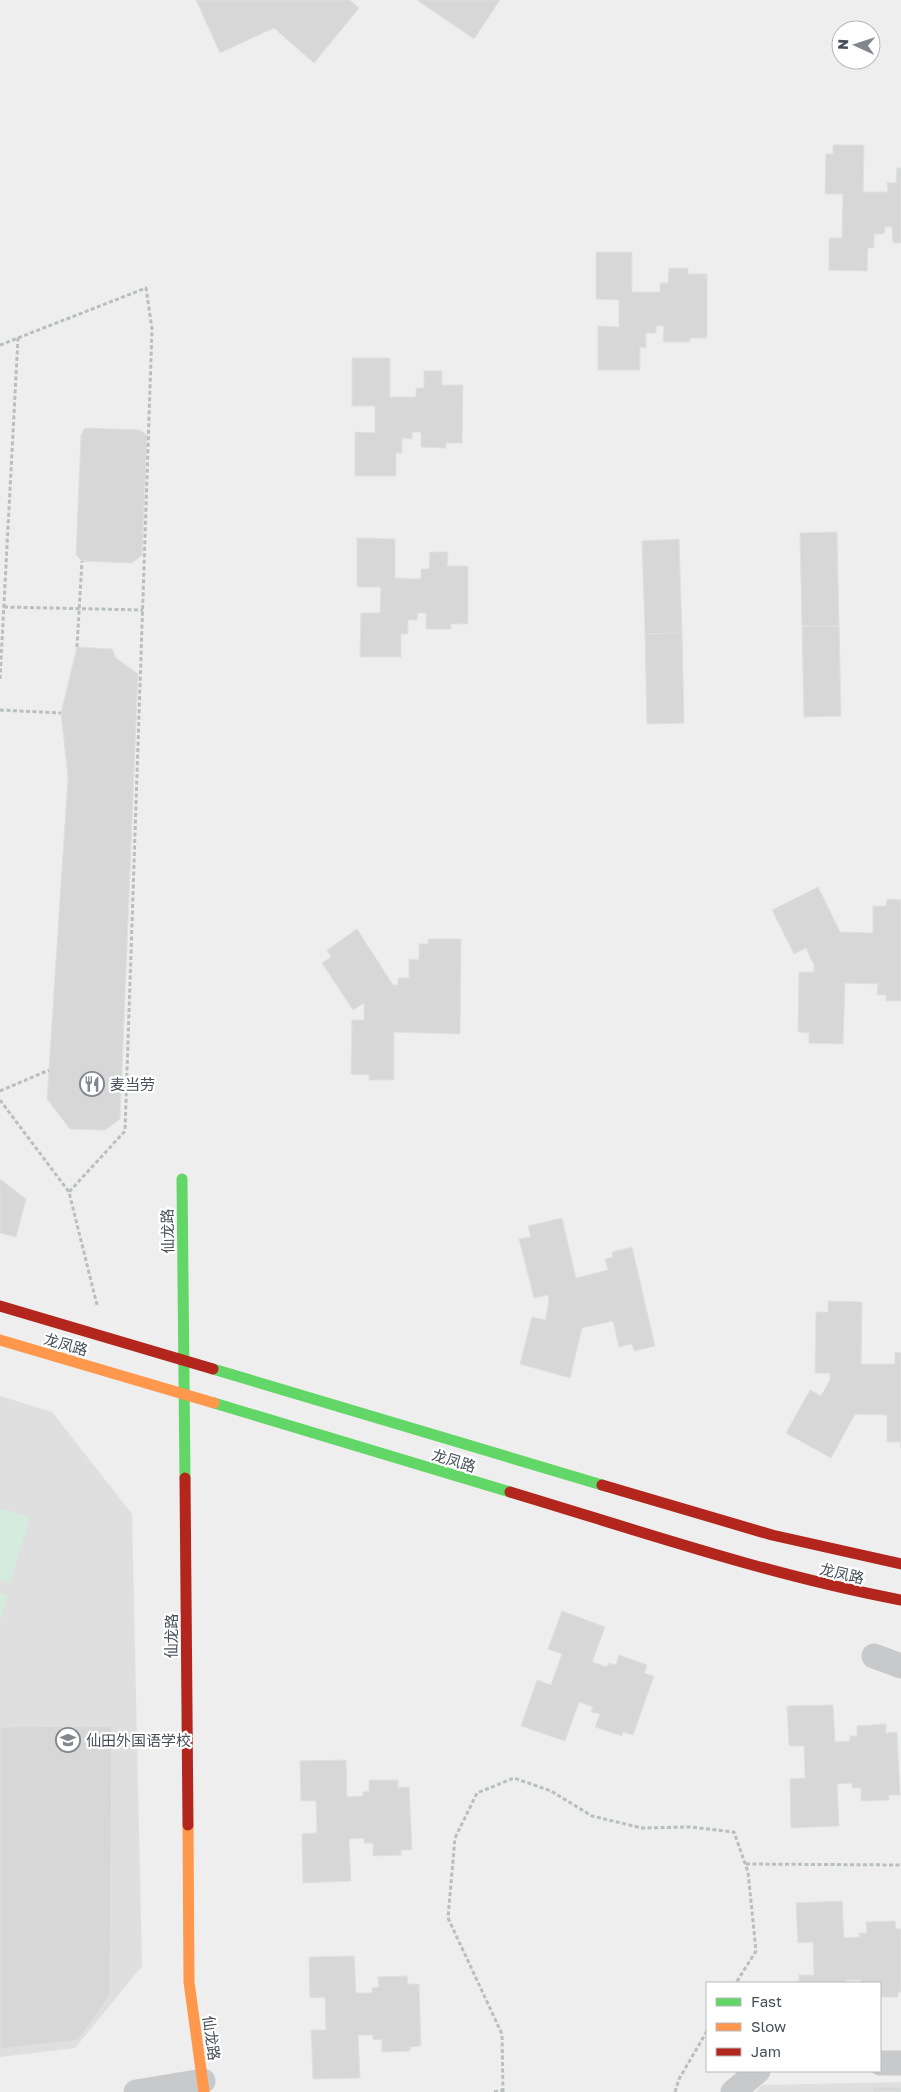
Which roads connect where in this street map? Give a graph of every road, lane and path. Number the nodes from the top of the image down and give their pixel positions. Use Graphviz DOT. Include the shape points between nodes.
graph roads {
  1 [pos="18,338"];
  2 [pos="0,345"];
  3 [pos="82,561"];
  4 [pos="4,607"];
  5 [pos="143,610"];
  6 [pos="77,647"];
  7 [pos="0,679"];
  8 [pos="0,710"];
  9 [pos="60,713"];
  10 [pos="48,1070"];
  11 [pos="0,1091"];
  12 [pos="0,1100"];
  13 [pos="182,1179"];
  14 [pos="68,1192"];
  15 [pos="0,1306"];
  16 [pos="105,1337"];
  17 [pos="0,1340"];
  18 [pos="184,1360"];
  19 [pos="184,1394"];
  20 [pos="901,1564"];
  21 [pos="901,1600"];
  22 [pos="874,1656"];
  23 [pos="901,1666"];
  24 [pos="746,1864"];
  25 [pos="901,1865"];
  26 [pos="737,1982"];
  27 [pos="706,2033"];
  28 [pos="881,2063"];
  29 [pos="901,2063"];
  30 [pos="757,2072"];
  31 [pos="204,2087"];
  32 [pos="503,2091"];
  33 [pos="136,2092"];
  34 [pos="494,2092"];
  35 [pos="675,2092"];
  36 [pos="733,2092"];
  1 -- 2 [label="path"];
  1 -- 4 [label="path"];
  1 -- 5 [label="path" via="146,288 152,329"];
  3 -- 6 [label="path, bridge"];
  4 -- 5 [label="path"];
  4 -- 7 [label="path"];
  5 -- 14 [label="path" via="125,1131"];
  8 -- 9 [label="path"];
  10 -- 11 [label="path"];
  12 -- 14 [label="path"];
  13 -- 18 [label="street, 仙龙路"];
  14 -- 16 [label="path"];
  15 -- 16 [label="street, 龙凤路"];
  16 -- 18 [label="street, 龙凤路"];
  17 -- 19 [label="street, 龙凤路"];
  18 -- 19 [label="street, 仙龙路"];
  18 -- 20 [label="street, 龙凤路" via="772,1535"];
  19 -- 21 [label="street, 龙凤路" via="775,1573"];
  19 -- 31 [label="street, 仙龙路" via="189,1982"];
  22 -- 23 [label="street"];
  24 -- 25 [label="path"];
  24 -- 26 [label="path" via="756,1951"];
  24 -- 32 [label="path" via="734,1832 690,1827 642,1828 592,1816 551,1792 514,1778 477,1793 455,1838 448,1918 502,2034"];
  27 -- 35 [label="path"];
  28 -- 29 [label="street"];
  30 -- 36 [label="street"];
  31 -- 33 [label="street"];
  32 -- 34 [label="path"];
}
